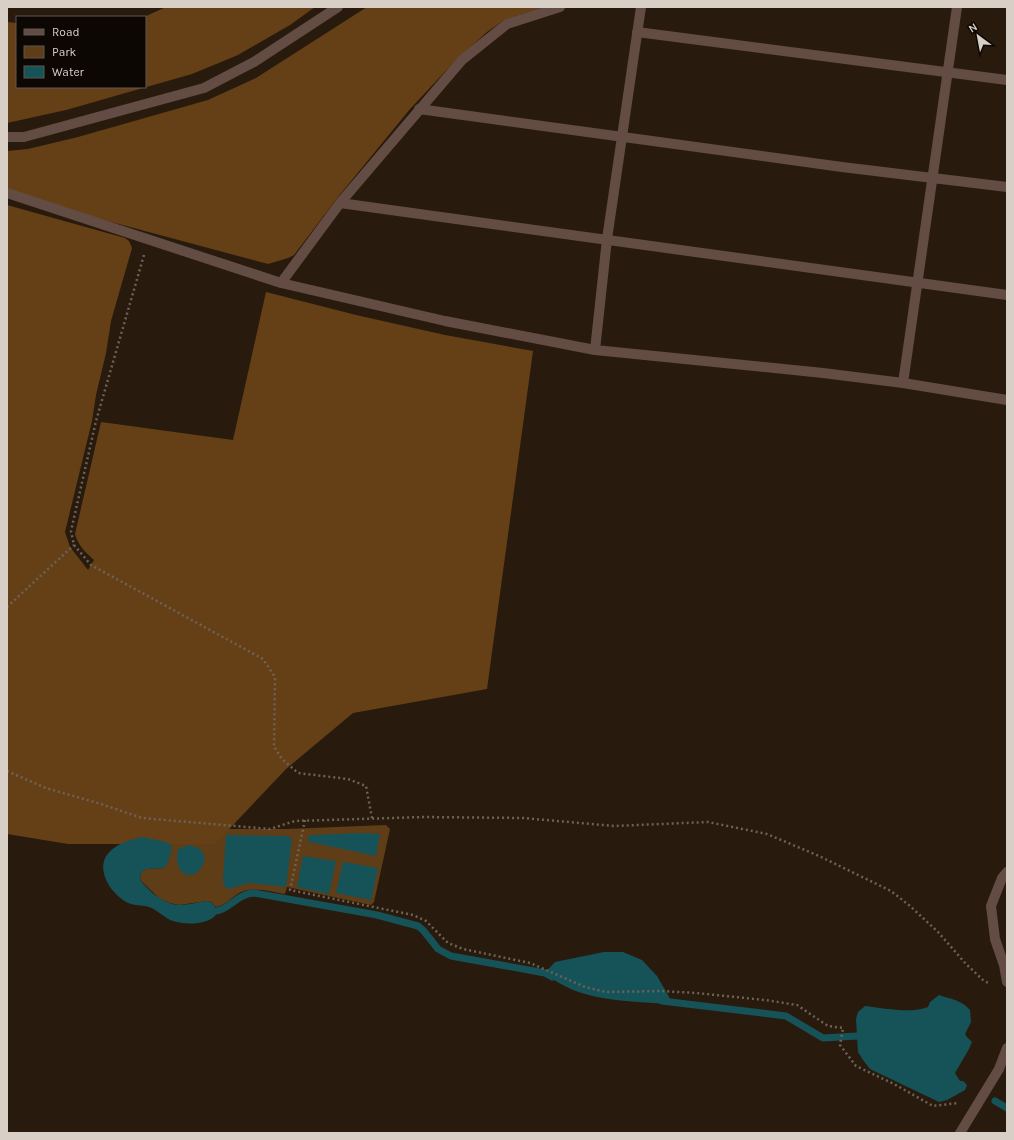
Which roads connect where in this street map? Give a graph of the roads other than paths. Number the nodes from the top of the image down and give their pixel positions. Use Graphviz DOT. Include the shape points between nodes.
graph roads {
  1 [pos="338,7"];
  2 [pos="560,7"];
  3 [pos="641,7"];
  4 [pos="957,7"];
  5 [pos="637,32"];
  6 [pos="948,72"];
  7 [pos="1007,80"];
  8 [pos="419,109"];
  9 [pos="622,136"];
  10 [pos="7,137"];
  11 [pos="932,178"];
  12 [pos="1007,187"];
  13 [pos="7,193"];
  14 [pos="340,203"];
  15 [pos="607,239"];
  16 [pos="917,282"];
  17 [pos="281,283"];
  18 [pos="1007,295"];
  19 [pos="595,350"];
  20 [pos="903,383"];
  21 [pos="1007,400"];
  22 [pos="1007,872"];
  23 [pos="1007,982"];
  24 [pos="1007,1048"];
  25 [pos="960,1133"];
  1 -- 10 [label="street" via="254,62 204,88 24,137"];
  2 -- 8 [label="street" via="507,24 462,60"];
  3 -- 5 [label="street"];
  4 -- 6 [label="street"];
  5 -- 6 [label="street"];
  5 -- 9 [label="street"];
  6 -- 7 [label="street"];
  6 -- 11 [label="street"];
  8 -- 9 [label="street"];
  8 -- 14 [label="street"];
  9 -- 11 [label="street"];
  9 -- 15 [label="street"];
  11 -- 12 [label="street"];
  11 -- 16 [label="street"];
  13 -- 17 [label="street"];
  14 -- 15 [label="street"];
  14 -- 17 [label="street"];
  15 -- 16 [label="street"];
  15 -- 19 [label="street"];
  16 -- 18 [label="street"];
  16 -- 20 [label="street"];
  17 -- 19 [label="street" via="444,321"];
  19 -- 20 [label="street"];
  20 -- 21 [label="street"];
  22 -- 23 [label="street" via="991,906 995,938"];
  24 -- 25 [label="street" via="999,1069"];
}
